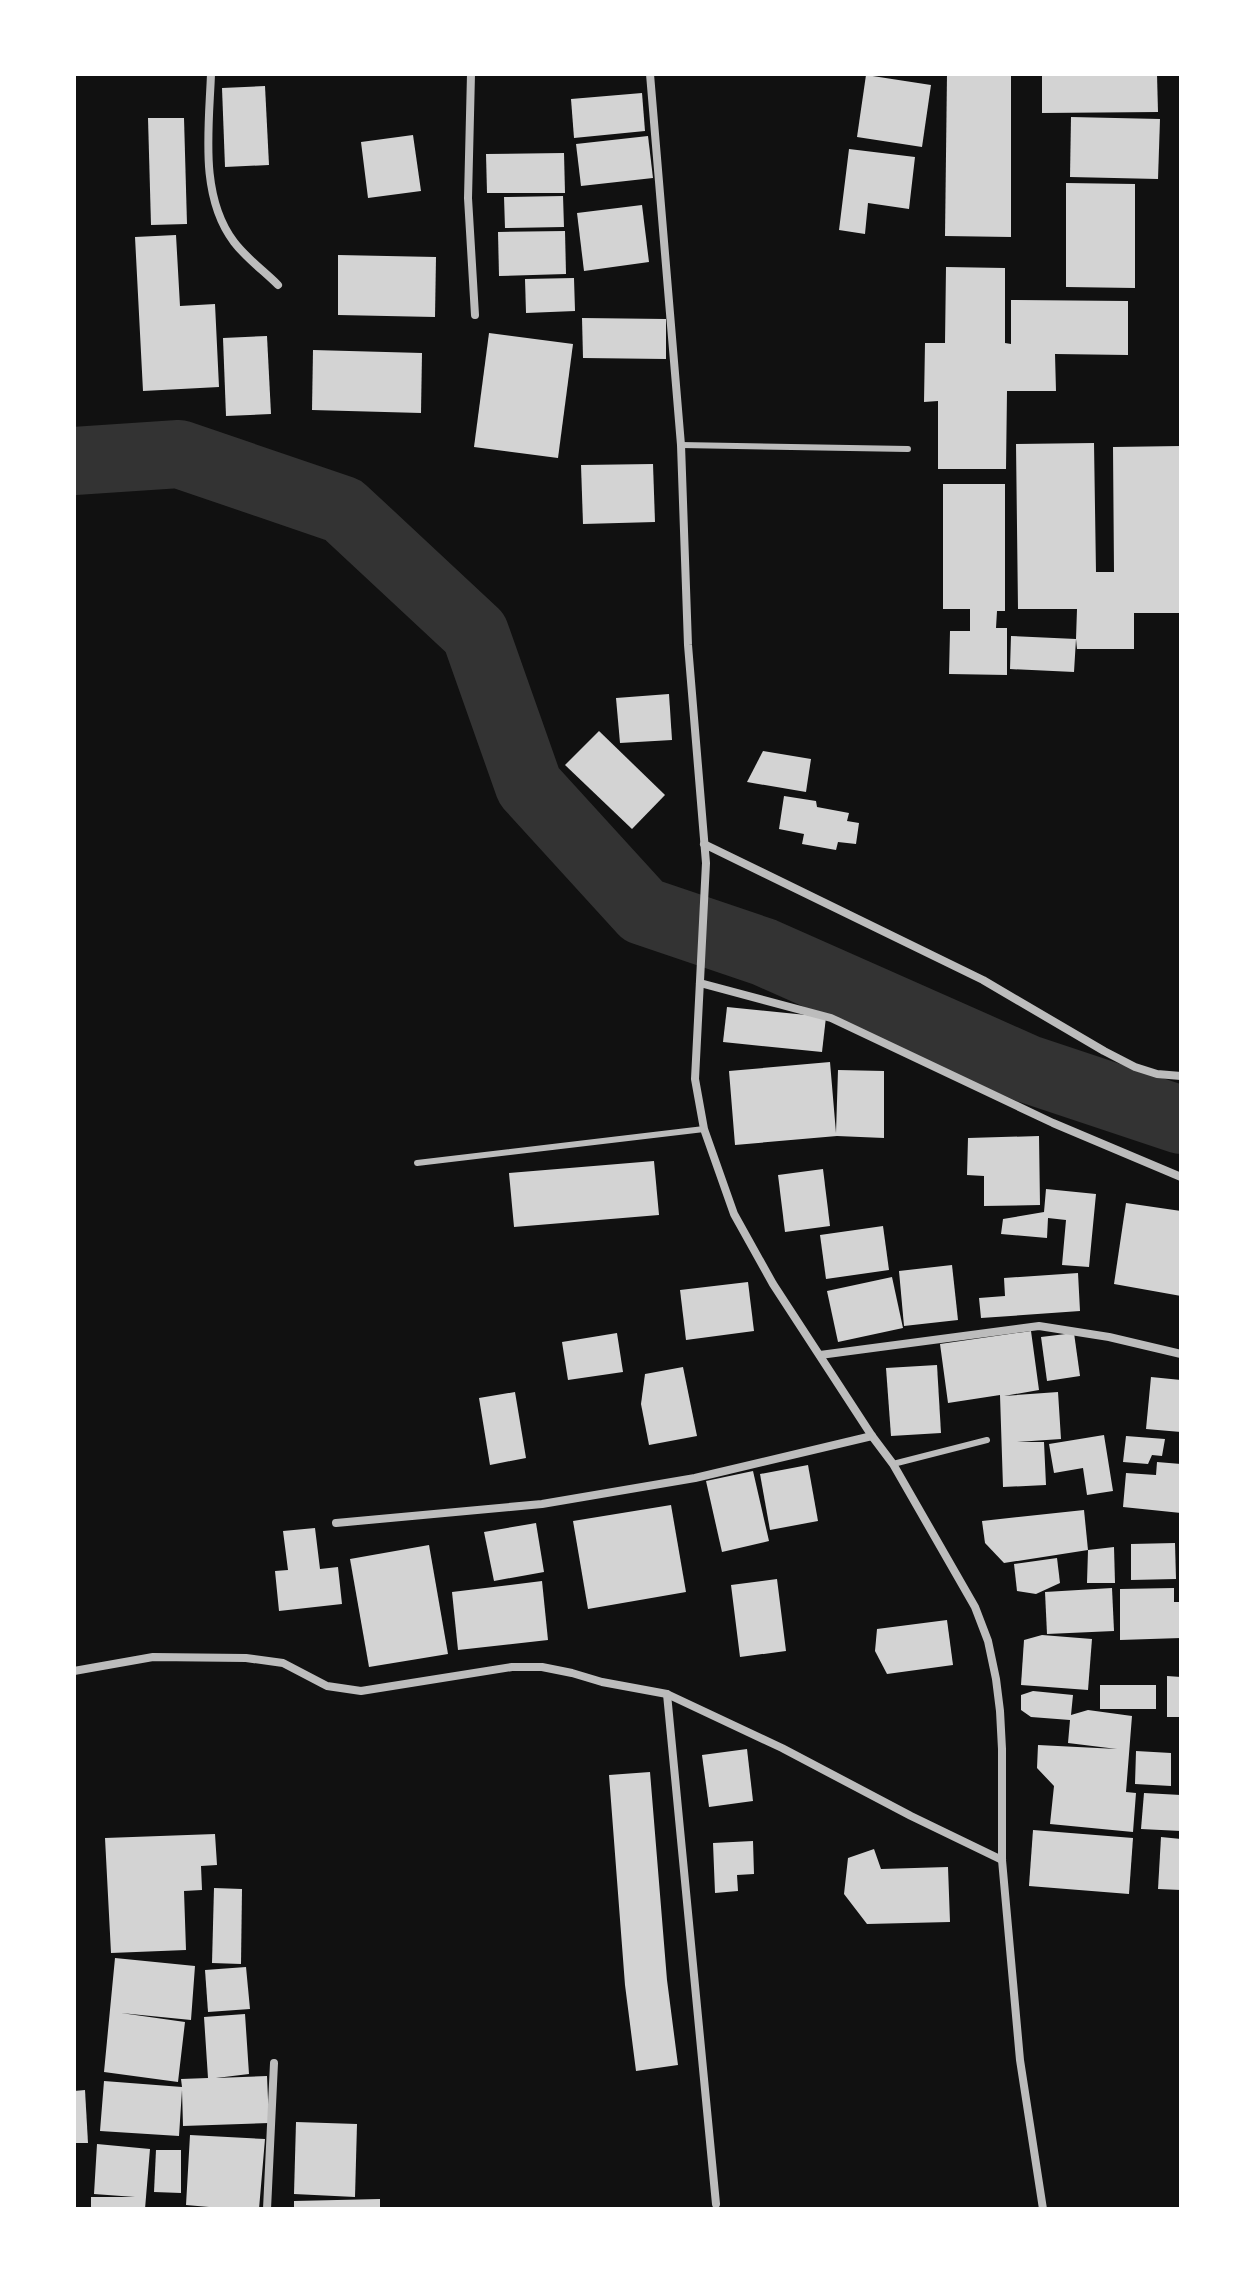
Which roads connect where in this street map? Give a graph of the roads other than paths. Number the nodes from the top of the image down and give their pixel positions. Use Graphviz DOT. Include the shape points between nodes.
graph roads {
  1 [pos="211,74"];
  2 [pos="471,74"];
  3 [pos="650,74"];
  4 [pos="278,285"];
  5 [pos="475,315"];
  6 [pos="681,445"];
  7 [pos="908,449"];
  8 [pos="704,844"];
  9 [pos="700,983"];
  10 [pos="1181,1076"];
  11 [pos="704,1129"];
  12 [pos="417,1163"];
  13 [pos="1181,1177"];
  14 [pos="1181,1354"];
  15 [pos="820,1355"];
  16 [pos="872,1436"];
  17 [pos="987,1440"];
  18 [pos="893,1464"];
  19 [pos="336,1523"];
  20 [pos="74,1671"];
  21 [pos="667,1694"];
  22 [pos="1002,1860"];
  23 [pos="274,2063"];
  24 [pos="716,2204"];
  25 [pos="267,2209"];
  26 [pos="1043,2209"];
  1 -- 4 [label="street" via="208,153 219,217 234,243"];
  2 -- 5 [label="street" via="468,198"];
  3 -- 6 [label="street"];
  6 -- 7 [label="lane"];
  6 -- 8 [label="street" via="688,645"];
  8 -- 9 [label="street"];
  8 -- 10 [label="street" via="983,980 1135,1067"];
  9 -- 11 [label="street" via="695,1079"];
  9 -- 13 [label="street" via="831,1018"];
  11 -- 12 [label="lane"];
  11 -- 15 [label="street" via="734,1214"];
  14 -- 15 [label="street" via="1039,1326"];
  15 -- 16 [label="street"];
  16 -- 18 [label="street"];
  16 -- 19 [label="street" via="695,1478 542,1504"];
  17 -- 18 [label="lane"];
  18 -- 22 [label="street" via="975,1607 988,1641 1001,1724"];
  20 -- 21 [label="street" via="153,1657 246,1658 283,1663 327,1686 361,1691 481,1670 542,1667"];
  21 -- 22 [label="street"];
  21 -- 24 [label="street"];
  22 -- 26 [label="street" via="1020,2060"];
  23 -- 25 [label="street"];
}
